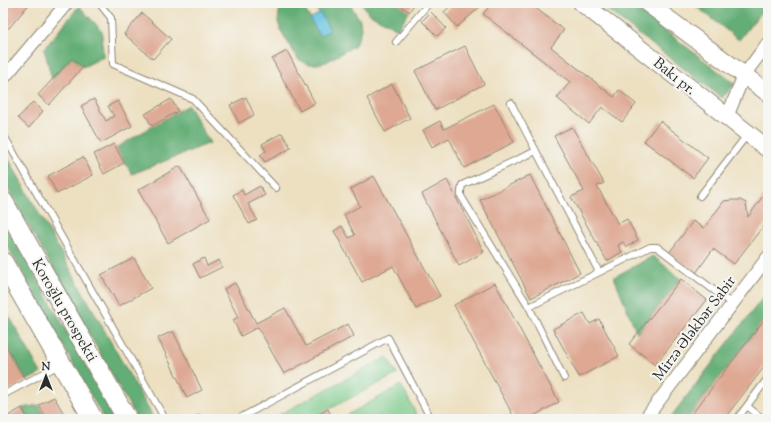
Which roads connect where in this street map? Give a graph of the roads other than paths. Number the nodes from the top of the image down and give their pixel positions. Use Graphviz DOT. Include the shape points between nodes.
graph roads {
  1 [pos="67,3"];
  2 [pos="99,3"];
  3 [pos="429,3"];
  4 [pos="582,3"];
  5 [pos="647,3"];
  6 [pos="396,42"];
  7 [pos="768,42"];
  8 [pos="744,75"];
  9 [pos="3,79"];
  10 [pos="768,93"];
  11 [pos="511,104"];
  12 [pos="727,117"];
  13 [pos="748,133"];
  14 [pos="3,134"];
  15 [pos="768,149"];
  16 [pos="536,151"];
  17 [pos="276,188"];
  18 [pos="700,196"];
  19 [pos="3,201"];
  20 [pos="768,257"];
  21 [pos="3,262"];
  22 [pos="599,272"];
  23 [pos="732,304"];
  24 [pos="529,307"];
  25 [pos="60,364"];
  26 [pos="564,378"];
  27 [pos="768,378"];
  28 [pos="3,395"];
  29 [pos="746,406"];
  30 [pos="93,419"];
  31 [pos="127,419"];
  32 [pos="165,419"];
  33 [pos="238,419"];
  34 [pos="431,419"];
  35 [pos="645,419"];
  36 [pos="737,419"];
  37 [pos="763,419"];
  1 -- 9 [label="street"];
  2 -- 17 [label="lane" via="111,18 113,64 194,99"];
  3 -- 6 [label="lane"];
  4 -- 12 [label="street, Bakı pr."];
  5 -- 8 [label="street"];
  7 -- 8 [label="street"];
  8 -- 10 [label="street"];
  8 -- 12 [label="street"];
  11 -- 16 [label="lane"];
  12 -- 13 [label="street, Bakı pr."];
  13 -- 15 [label="street, Bakı pr."];
  13 -- 18 [label="lane"];
  14 -- 32 [label="lane"];
  16 -- 22 [label="lane"];
  16 -- 24 [label="lane" via="462,185 460,191"];
  19 -- 31 [label="main road, Koroğlu prospekti"];
  20 -- 23 [label="street, Mirzə Ələkbər Sabir"];
  21 -- 25 [label="main road, Koroğlu prospekti"];
  22 -- 23 [label="lane" via="650,247 658,247"];
  22 -- 24 [label="lane"];
  23 -- 35 [label="street, Mirzə Ələkbər Sabir"];
  24 -- 26 [label="lane"];
  25 -- 28 [label="lane"];
  25 -- 30 [label="main road, Koroğlu prospekti"];
  27 -- 29 [label="lane"];
  29 -- 36 [label="lane"];
  29 -- 37 [label="lane"];
  33 -- 34 [label="lane" via="388,338"];
}
